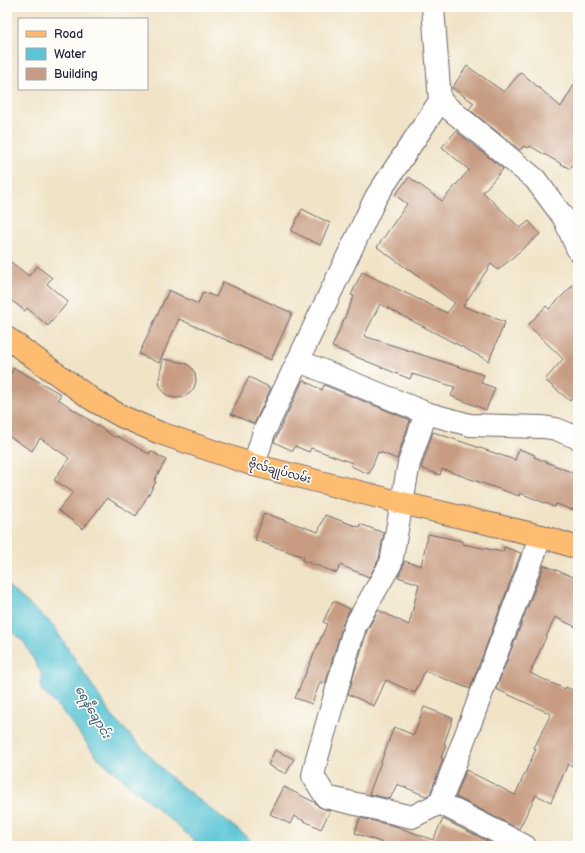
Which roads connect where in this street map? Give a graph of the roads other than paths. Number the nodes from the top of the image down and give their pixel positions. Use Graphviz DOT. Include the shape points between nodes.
graph roads {
  1 [pos="433,7"];
  2 [pos="440,101"];
  3 [pos="578,250"];
  4 [pos="7,338"];
  5 [pos="299,361"];
  6 [pos="426,413"];
  7 [pos="578,438"];
  8 [pos="254,465"];
  9 [pos="402,503"];
  10 [pos="541,536"];
  11 [pos="578,548"];
  12 [pos="440,804"];
  13 [pos="525,846"];
  1 -- 2 [label="street"];
  2 -- 3 [label="street" via="535,179 564,218"];
  2 -- 5 [label="street" via="376,197"];
  4 -- 8 [label="main road, ဗိုလ်‌ချုပ်‌လမ်း" via="93,400 123,416 166,435"];
  5 -- 6 [label="street"];
  5 -- 8 [label="street" via="264,432"];
  6 -- 7 [label="street" via="470,425 556,429"];
  6 -- 9 [label="street" via="409,463"];
  8 -- 9 [label="main road, ဗိုလ်‌ချုပ်‌လမ်း"];
  9 -- 10 [label="main road, ဗိုလ်‌ချုပ်‌လမ်း"];
  9 -- 12 [label="street" via="392,563 355,626 313,776 326,797 412,817"];
  10 -- 11 [label="main road, ဗိုလ်‌ချုပ်‌လမ်း"];
  10 -- 12 [label="street"];
  12 -- 13 [label="street"];
}
